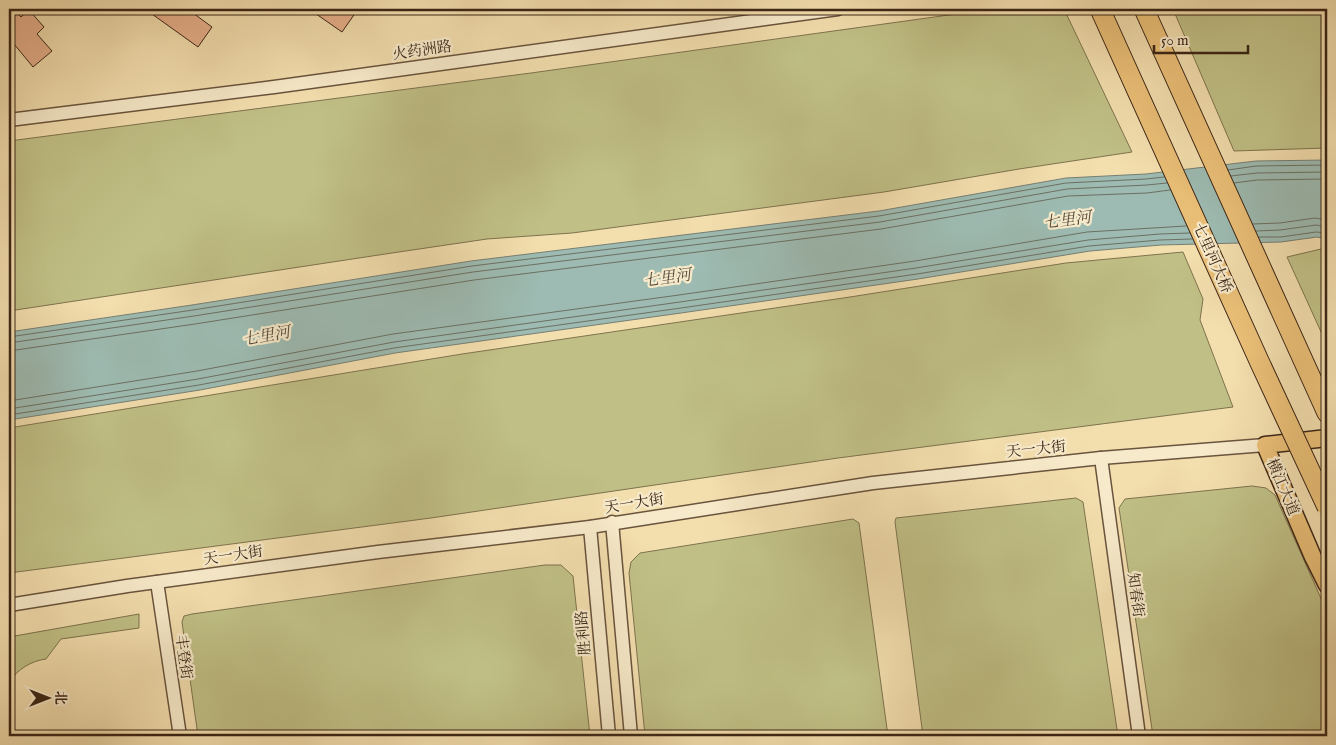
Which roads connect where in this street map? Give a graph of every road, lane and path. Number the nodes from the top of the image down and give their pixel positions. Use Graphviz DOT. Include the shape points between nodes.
graph roads {
  1 [pos="838,9"];
  2 [pos="1100,9"];
  3 [pos="1144,9"];
  4 [pos="9,120"];
  5 [pos="1327,413"];
  6 [pos="1327,438"];
  7 [pos="1265,445"];
  8 [pos="1101,458"];
  9 [pos="1327,507"];
  10 [pos="612,522"];
  11 [pos="590,526"];
  12 [pos="157,582"];
  13 [pos="1327,586"];
  14 [pos="9,605"];
  15 [pos="180,736"];
  16 [pos="609,736"];
  17 [pos="631,736"];
  18 [pos="1139,736"];
  1 -- 4 [label="street, 火药洲路"];
  2 -- 9 [label="highway, 七里河大桥, bridge"];
  3 -- 5 [label="highway"];
  6 -- 7 [label="main road, 横江大道"];
  7 -- 8 [label="street, 天一大街"];
  7 -- 13 [label="main road, 横江大道"];
  8 -- 10 [label="street, 天一大街" via="873,483"];
  8 -- 18 [label="street, 知春街"];
  10 -- 11 [label="street, 天一大街"];
  10 -- 17 [label="street"];
  11 -- 12 [label="street, 天一大街"];
  11 -- 16 [label="street, 胜利路"];
  12 -- 14 [label="street, 天一大街"];
  12 -- 15 [label="street, 丰登街"];
}
